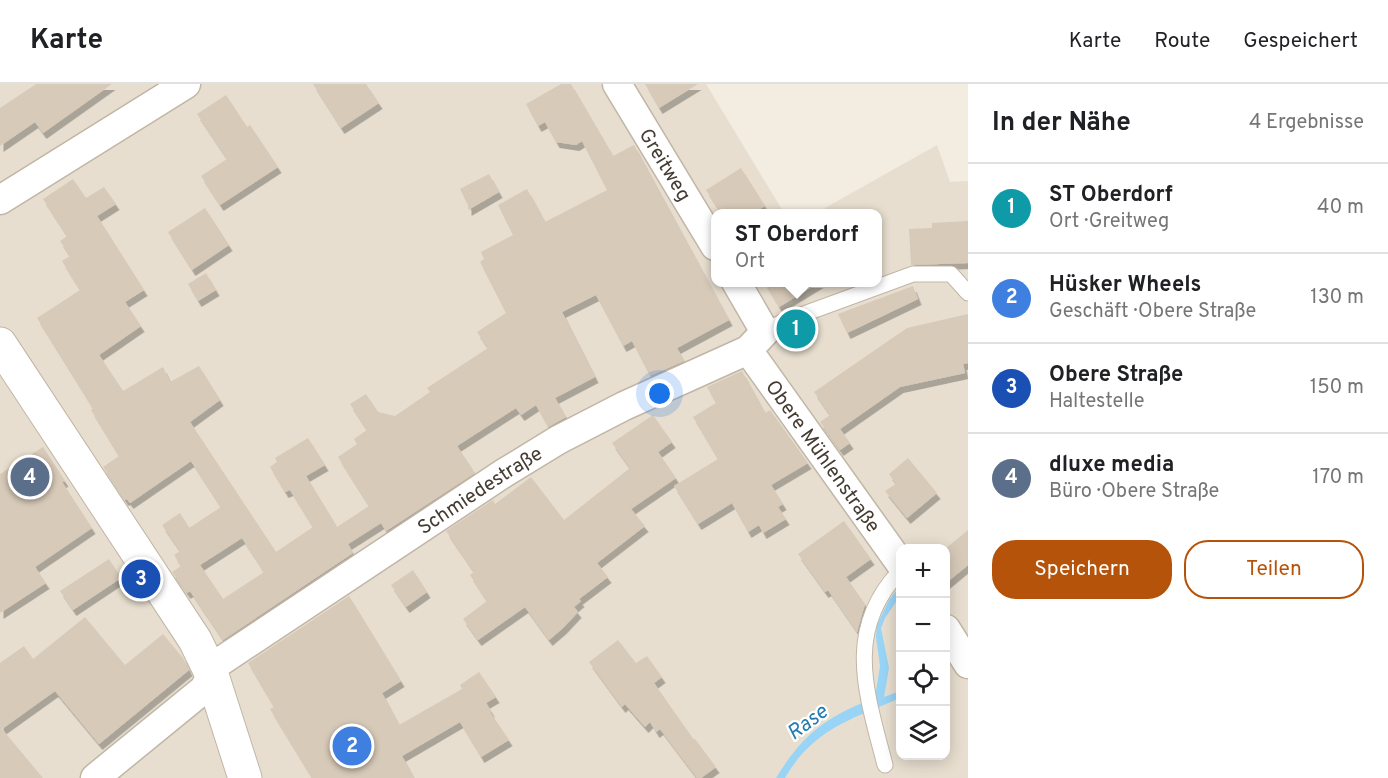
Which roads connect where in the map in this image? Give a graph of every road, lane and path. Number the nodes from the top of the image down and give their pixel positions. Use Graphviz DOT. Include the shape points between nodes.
graph roads {
  1 [pos="186,84"];
  2 [pos="617,84"];
  3 [pos="0,200"];
  4 [pos="711,239"];
  5 [pos="882,285"];
  6 [pos="738,287"];
  7 [pos="878,287"];
  8 [pos="968,293"];
  9 [pos="757,341"];
  10 [pos="0,344"];
  11 [pos="896,557"];
  12 [pos="896,575"];
  13 [pos="950,637"];
  14 [pos="968,664"];
  15 [pos="212,675"];
  16 [pos="885,765"];
  17 [pos="95,778"];
  18 [pos="245,778"];
  1 -- 3 [label="street"];
  2 -- 4 [label="street, Greitweg"];
  5 -- 8 [label="lane" via="913,274 951,274"];
  6 -- 9 [label="street"];
  7 -- 9 [label="lane" via="782,322"];
  9 -- 11 [label="street, Obere Mühlenstraße"];
  9 -- 15 [label="street, Schmiedestraße" via="558,440 218,663"];
  10 -- 15 [label="street" via="195,640"];
  12 -- 16 [label="lane" via="872,611 865,633 865,678"];
  13 -- 14 [label="street"];
  15 -- 17 [label="street, Schmiedestraße" via="204,689"];
  15 -- 18 [label="street"];
}
